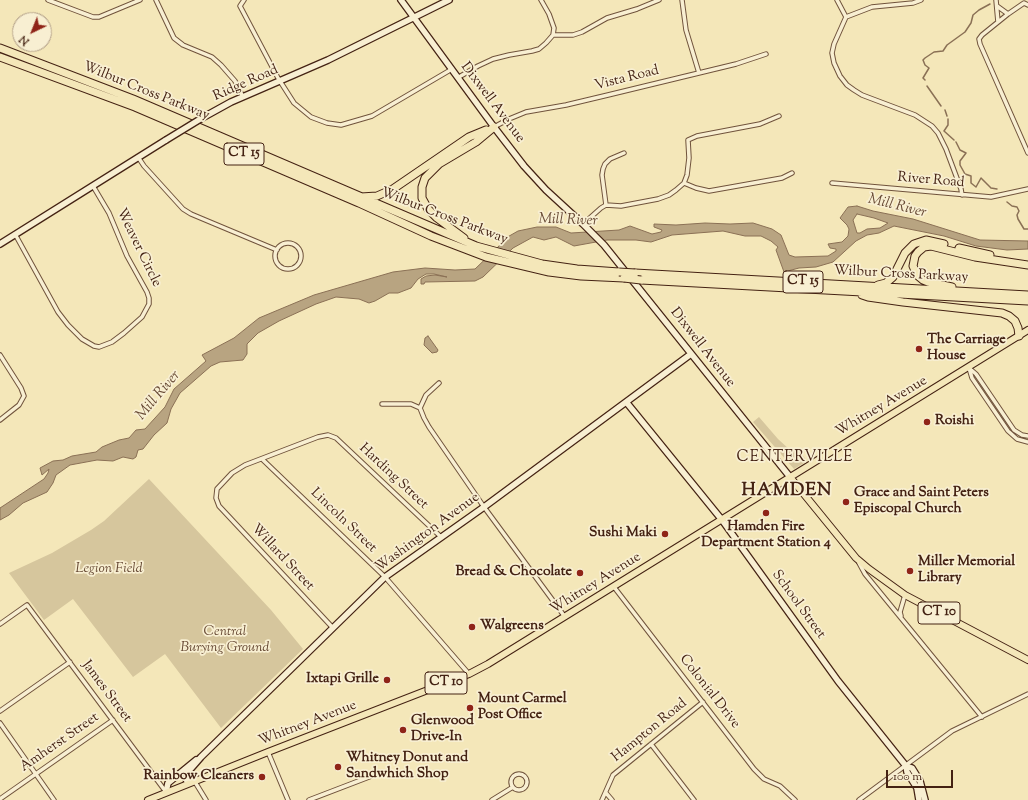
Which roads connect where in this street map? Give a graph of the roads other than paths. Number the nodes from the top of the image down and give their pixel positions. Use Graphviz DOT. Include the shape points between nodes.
graph roads {
  1 [pos="48,0"];
  2 [pos="140,0"];
  3 [pos="156,0"];
  4 [pos="244,0"];
  5 [pos="401,0"];
  6 [pos="449,0"];
  7 [pos="541,0"];
  8 [pos="659,0"];
  9 [pos="682,0"];
  10 [pos="837,0"];
  11 [pos="921,0"];
  12 [pos="996,0"];
  13 [pos="1028,5"];
  14 [pos="997,6"];
  15 [pos="1008,14"];
  16 [pos="846,17"];
  17 [pos="414,18"];
  18 [pos="998,22"];
  19 [pos="553,35"];
  20 [pos="0,48"];
  21 [pos="766,54"];
  22 [pos="0,57"];
  23 [pos="452,69"];
  24 [pos="698,73"];
  25 [pos="458,78"];
  26 [pos="280,82"];
  27 [pos="243,97"];
  28 [pos="779,116"];
  29 [pos="494,127"];
  30 [pos="624,153"];
  31 [pos="1028,153"];
  32 [pos="138,158"];
  33 [pos="792,173"];
  34 [pos="684,183"];
  35 [pos="832,183"];
  36 [pos="93,185"];
  37 [pos="1028,189"];
  38 [pos="962,195"];
  39 [pos="359,197"];
  40 [pos="606,205"];
  41 [pos="583,224"];
  42 [pos="15,234"];
  43 [pos="0,244"];
  44 [pos="476,246"];
  45 [pos="277,250"];
  46 [pos="1028,260"];
  47 [pos="1028,265"];
  48 [pos="868,286"];
  49 [pos="854,292"];
  50 [pos="971,292"];
  51 [pos="1028,296"];
  52 [pos="1028,301"];
  53 [pos="1028,330"];
  54 [pos="1019,336"];
  55 [pos="691,354"];
  56 [pos="0,355"];
  57 [pos="969,368"];
  58 [pos="439,383"];
  59 [pos="985,388"];
  60 [pos="981,391"];
  61 [pos="627,403"];
  62 [pos="382,404"];
  63 [pos="420,408"];
  64 [pos="0,420"];
  65 [pos="1008,423"];
  66 [pos="1004,426"];
  67 [pos="1026,435"];
  68 [pos="1026,442"];
  69 [pos="262,459"];
  70 [pos="790,477"];
  71 [pos="484,507"];
  72 [pos="722,520"];
  73 [pos="441,537"];
  74 [pos="856,558"];
  75 [pos="385,577"];
  76 [pos="614,587"];
  77 [pos="905,595"];
  78 [pos="565,617"];
  79 [pos="902,617"];
  80 [pos="0,624"];
  81 [pos="333,628"];
  82 [pos="1028,660"];
  83 [pos="70,662"];
  84 [pos="469,674"];
  85 [pos="1028,694"];
  86 [pos="703,702"];
  87 [pos="0,711"];
  88 [pos="982,717"];
  89 [pos="113,720"];
  90 [pos="0,723"];
  91 [pos="651,744"];
  92 [pos="268,752"];
  93 [pos="201,757"];
  94 [pos="906,766"];
  95 [pos="382,772"];
  96 [pos="36,773"];
  97 [pos="191,782"];
  98 [pos="513,786"];
  99 [pos="166,792"];
  100 [pos="606,793"];
  101 [pos="0,799"];
  102 [pos="54,800"];
  103 [pos="148,800"];
  104 [pos="206,800"];
  105 [pos="288,800"];
  106 [pos="309,800"];
  107 [pos="492,800"];
  108 [pos="602,800"];
  109 [pos="612,800"];
  110 [pos="694,800"];
  111 [pos="795,800"];
  112 [pos="859,800"];
  113 [pos="919,800"];
  114 [pos="925,800"];
  1 -- 2 [label="street" via="99,17"];
  3 -- 27 [label="street" via="174,38 221,64 235,81"];
  4 -- 26 [label="street" via="240,6"];
  5 -- 17 [label="street, Dixwell Avenue"];
  6 -- 17 [label="street, Ridge Road"];
  7 -- 19 [label="street" via="552,21"];
  8 -- 19 [label="street" via="607,18 578,34"];
  9 -- 24 [label="street" via="686,30"];
  10 -- 16 [label="street"];
  11 -- 16 [label="street" via="907,4 872,6"];
  12 -- 14 [label="street"];
  13 -- 15 [label="street" via="1024,3"];
  14 -- 15 [label="street"];
  14 -- 18 [label="street"];
  15 -- 18 [label="street"];
  16 -- 38 [label="street" via="832,53 840,76 847,85 862,95 915,115 932,126 946,149"];
  17 -- 23 [label="street, Dixwell Avenue"];
  17 -- 26 [label="street, Ridge Road"];
  18 -- 31 [label="street" via="982,35 979,39 980,44"];
  19 -- 25 [label="street" via="539,49 493,59"];
  20 -- 39 [label="highway, Wilbur Cross Parkway / CT 15" via="133,99"];
  21 -- 24 [label="street, Vista Road"];
  22 -- 49 [label="highway, Wilbur Cross Parkway / CT 15, bridge" via="135,107 431,236 486,257 549,272 581,276"];
  23 -- 25 [label="street, Dixwell Avenue"];
  23 -- 26 [label="street" via="372,116 341,125 311,118 294,103"];
  24 -- 29 [label="street, Vista Road" via="566,106 526,112"];
  25 -- 29 [label="street, Dixwell Avenue"];
  26 -- 27 [label="street, Ridge Road"];
  27 -- 32 [label="street, Ridge Road, bridge" via="202,118"];
  28 -- 34 [label="street" via="760,124 688,140 689,166"];
  29 -- 39 [label="highway" via="469,137 393,189 377,196"];
  29 -- 41 [label="street, Dixwell Avenue" via="535,178"];
  29 -- 44 [label="highway" via="476,142 439,164 425,178 422,187 422,198 428,209"];
  30 -- 40 [label="street" via="610,159 603,169"];
  32 -- 36 [label="street, Ridge Road"];
  32 -- 45 [label="street" via="183,209"];
  33 -- 34 [label="street" via="782,178 709,190"];
  34 -- 40 [label="street" via="669,195 658,199 622,206"];
  35 -- 38 [label="street, River Road"];
  36 -- 42 [label="street, Ridge Road"];
  36 -- 42 [label="street, Weaver Circle" via="109,213 127,256 148,292 150,304 142,317 112,342 100,347 94,346 82,339 68,325 58,312"];
  37 -- 38 [label="street, River Road" via="991,197"];
  39 -- 44 [label="highway, Wilbur Cross Parkway / CT 15"];
  40 -- 41 [label="street"];
  41 -- 55 [label="street, Dixwell Avenue"];
  42 -- 43 [label="street, Ridge Road"];
  44 -- 48 [label="highway, Wilbur Cross Parkway / CT 15, bridge" via="542,264 577,269"];
  45 -- 45 [label="street" via="277,262 282,267 290,269 300,262 301,252 296,245 285,244"];
  46 -- 48 [label="highway" via="982,254 926,240 914,244 909,249 896,273 889,280"];
  47 -- 50 [label="highway" via="975,258 932,246 924,247 915,256 914,271 923,280"];
  48 -- 50 [label="highway, Wilbur Cross Parkway / CT 15"];
  49 -- 52 [label="highway, Wilbur Cross Parkway / CT 15"];
  49 -- 54 [label="highway" via="868,297 1002,313 1015,321"];
  50 -- 51 [label="highway, Wilbur Cross Parkway / CT 15"];
  53 -- 54 [label="main road, Whitney Avenue"];
  54 -- 57 [label="main road, Whitney Avenue"];
  55 -- 61 [label="street, Washington Avenue"];
  55 -- 70 [label="street, Dixwell Avenue"];
  56 -- 64 [label="street" via="24,396 22,402"];
  57 -- 59 [label="street"];
  57 -- 60 [label="street"];
  57 -- 70 [label="main road, Whitney Avenue"];
  58 -- 63 [label="street" via="426,395"];
  59 -- 60 [label="street"];
  59 -- 65 [label="street"];
  60 -- 66 [label="street"];
  61 -- 71 [label="street, Washington Avenue"];
  61 -- 72 [label="street, School Street"];
  62 -- 63 [label="street" via="411,404"];
  63 -- 71 [label="street" via="429,427"];
  65 -- 66 [label="street"];
  65 -- 67 [label="street" via="1014,430"];
  66 -- 68 [label="street" via="1010,434"];
  67 -- 68 [label="street"];
  69 -- 73 [label="street, Harding Street" via="318,437 328,435 336,438"];
  69 -- 75 [label="street, Lincoln Street"];
  69 -- 81 [label="street, Willard Street" via="240,467 232,473 217,489 216,502"];
  70 -- 72 [label="main road, Whitney Avenue / CT 10"];
  70 -- 74 [label="main road, Dixwell Avenue / CT 10"];
  71 -- 73 [label="street, Washington Avenue"];
  71 -- 78 [label="street"];
  72 -- 76 [label="main road, Whitney Avenue / CT 10"];
  72 -- 94 [label="street, School Street" via="838,681"];
  73 -- 75 [label="street, Washington Avenue"];
  74 -- 77 [label="main road, Dixwell Avenue / CT 10"];
  74 -- 79 [label="street" via="865,574"];
  75 -- 81 [label="street, Washington Avenue"];
  75 -- 84 [label="street, Lincoln Street"];
  76 -- 78 [label="main road, Whitney Avenue / CT 10"];
  76 -- 86 [label="street, Colonial Drive"];
  77 -- 79 [label="street" via="900,612"];
  77 -- 82 [label="main road, Dixwell Avenue / CT 10"];
  78 -- 84 [label="main road, Whitney Avenue / CT 10"];
  79 -- 88 [label="street"];
  80 -- 83 [label="street, James Street" via="27,605"];
  81 -- 93 [label="street, Washington Avenue"];
  83 -- 87 [label="street"];
  83 -- 89 [label="street, James Street"];
  84 -- 92 [label="main road, Whitney Avenue / CT 10"];
  85 -- 88 [label="street"];
  86 -- 91 [label="street, Hampton Road"];
  86 -- 111 [label="street, Colonial Drive" via="754,769 764,779 780,786"];
  88 -- 94 [label="street" via="952,731"];
  89 -- 96 [label="street, Amherst Street"];
  89 -- 99 [label="street, James Street"];
  90 -- 96 [label="street"];
  91 -- 100 [label="street, Hampton Road" via="613,775"];
  91 -- 110 [label="street"];
  92 -- 97 [label="main road, Whitney Avenue / CT 10"];
  92 -- 105 [label="street"];
  93 -- 97 [label="street, Washington Avenue" via="187,774 186,778"];
  93 -- 99 [label="street, Washington Avenue" via="168,783"];
  94 -- 112 [label="street"];
  94 -- 113 [label="street" via="917,788"];
  94 -- 114 [label="street" via="912,768 920,781"];
  95 -- 106 [label="street"];
  96 -- 101 [label="street, Amherst Street"];
  96 -- 102 [label="street"];
  97 -- 99 [label="main road, Whitney Avenue / CT 10"];
  97 -- 104 [label="street"];
  98 -- 98 [label="street" via="511,782 515,775 520,774 527,780 524,787 518,789"];
  98 -- 107 [label="street"];
  99 -- 103 [label="main road, Whitney Avenue / CT 10"];
  100 -- 108 [label="street, Hampton Road"];
  100 -- 109 [label="street"];
}
